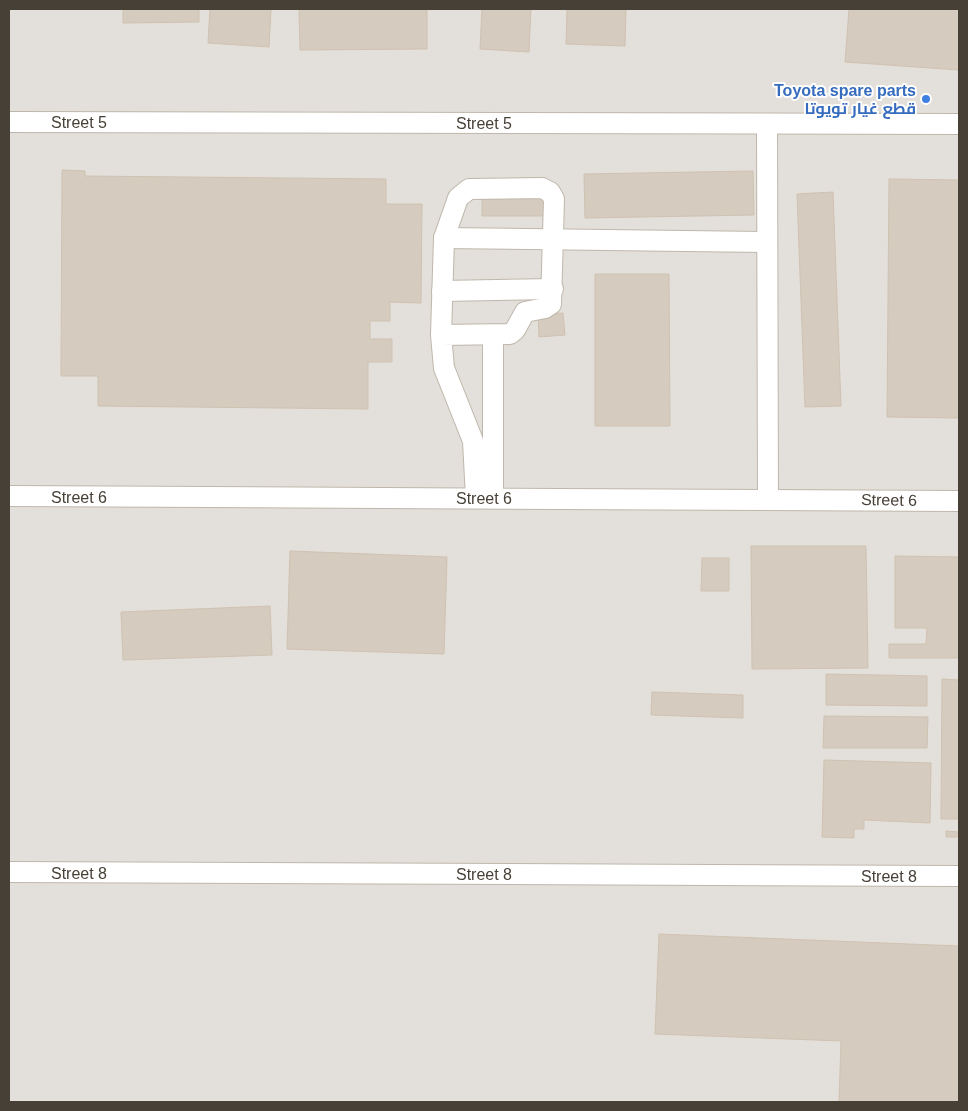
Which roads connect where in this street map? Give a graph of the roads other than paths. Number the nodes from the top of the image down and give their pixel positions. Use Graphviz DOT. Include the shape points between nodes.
graph roads {
  1 [pos="9,122"];
  2 [pos="767,124"];
  3 [pos="959,124"];
  4 [pos="444,238"];
  5 [pos="554,240"];
  6 [pos="767,242"];
  7 [pos="553,289"];
  8 [pos="442,291"];
  9 [pos="493,335"];
  10 [pos="441,336"];
  11 [pos="9,496"];
  12 [pos="484,498"];
  13 [pos="768,499"];
  14 [pos="959,501"];
  15 [pos="9,872"];
  16 [pos="959,876"];
  1 -- 2 [label="street, Street 5"];
  2 -- 3 [label="street, Street 5"];
  2 -- 6 [label="street"];
  4 -- 5 [label="street"];
  4 -- 5 [label="street" via="458,198 469,189 542,188 554,199"];
  4 -- 8 [label="street"];
  5 -- 6 [label="street"];
  5 -- 7 [label="street"];
  6 -- 13 [label="street"];
  7 -- 8 [label="street"];
  7 -- 9 [label="street" via="549,307 525,312 510,334"];
  8 -- 10 [label="street"];
  9 -- 10 [label="street"];
  9 -- 12 [label="street"];
  10 -- 12 [label="street" via="446,375 474,441"];
  11 -- 12 [label="street, Street 6"];
  12 -- 13 [label="street, Street 6"];
  13 -- 14 [label="street, Street 6"];
  15 -- 16 [label="street, Street 8"];
}
